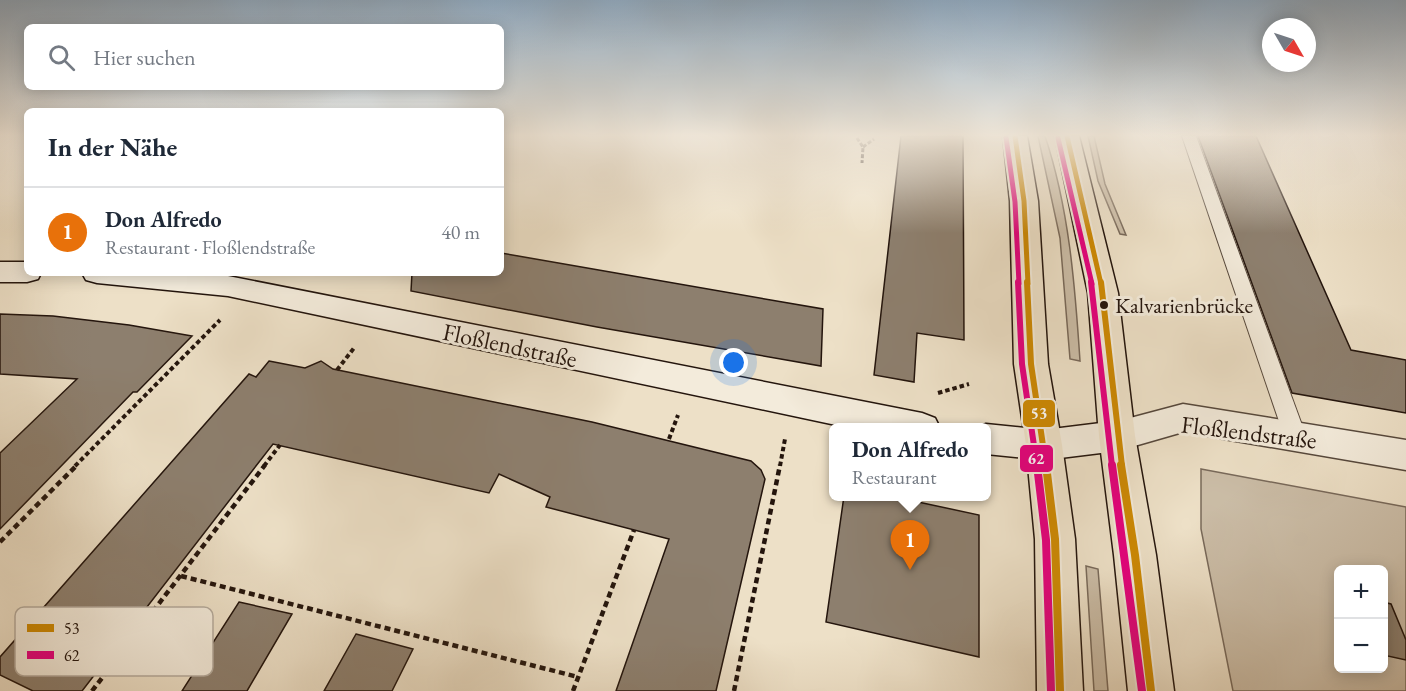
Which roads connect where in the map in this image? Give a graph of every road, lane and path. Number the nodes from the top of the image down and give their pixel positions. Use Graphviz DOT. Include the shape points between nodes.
graph roads {
  1 [pos="1019,168"];
  2 [pos="1074,168"];
  3 [pos="1200,168"];
  4 [pos="0,272"];
  5 [pos="24,272"];
  6 [pos="158,276"];
  7 [pos="199,278"];
  8 [pos="250,290"];
  9 [pos="354,348"];
  10 [pos="337,370"];
  11 [pos="793,401"];
  12 [pos="679,411"];
  13 [pos="898,423"];
  14 [pos="1117,436"];
  15 [pos="1295,436"];
  16 [pos="669,439"];
  17 [pos="991,439"];
  18 [pos="280,445"];
  19 [pos="1044,445"];
  20 [pos="1406,455"];
  21 [pos="634,530"];
  22 [pos="0,542"];
  23 [pos="181,576"];
  24 [pos="157,607"];
  25 [pos="104,676"];
  26 [pos="578,678"];
  27 [pos="92,691"];
  28 [pos="573,691"];
  29 [pos="734,691"];
  30 [pos="1060,691"];
  31 [pos="1151,691"];
  1 -- 19 [label="main road" via="1031,364"];
  2 -- 14 [label="main road" via="1103,293"];
  3 -- 15 [label="lane"];
  4 -- 5 [label="main road"];
  6 -- 7 [label="main road, Floßlendstraße"];
  7 -- 8 [label="main road, Floßlendstraße"];
  8 -- 11 [label="main road, Floßlendstraße"];
  8 -- 22 [label="path"];
  9 -- 10 [label="path"];
  11 -- 13 [label="main road, Floßlendstraße"];
  11 -- 29 [label="path"];
  12 -- 16 [label="path"];
  14 -- 15 [label="main road, Floßlendstraße" via="1183,418"];
  14 -- 19 [label="main road, Floßlendstraße"];
  14 -- 31 [label="main road"];
  15 -- 20 [label="main road, Floßlendstraße"];
  17 -- 19 [label="main road, Floßlendstraße"];
  18 -- 23 [label="path"];
  19 -- 30 [label="main road" via="1055,539"];
  21 -- 26 [label="path"];
  23 -- 24 [label="path"];
  23 -- 26 [label="path"];
  25 -- 27 [label="path"];
  26 -- 28 [label="path"];
}
